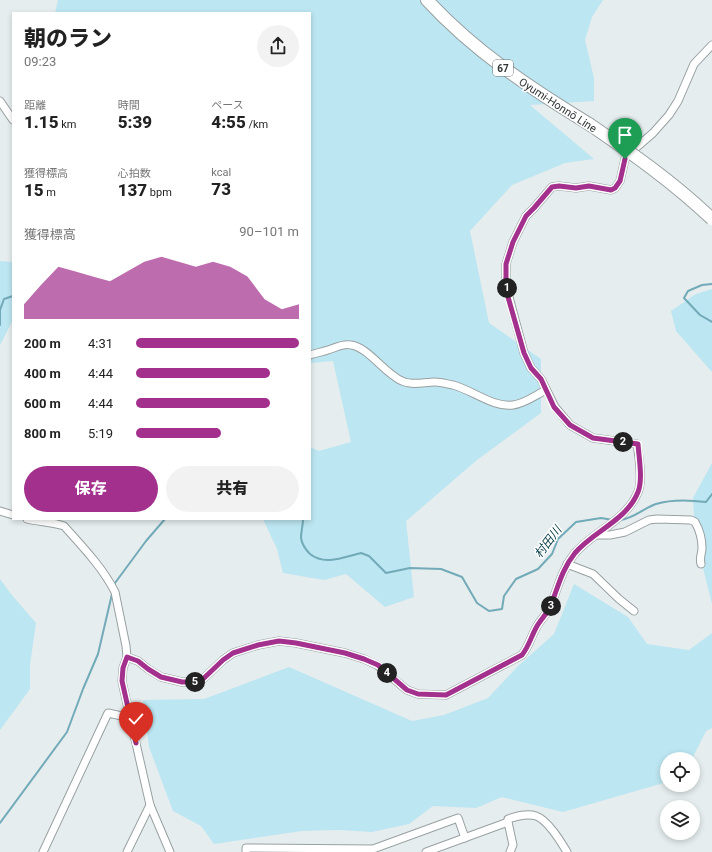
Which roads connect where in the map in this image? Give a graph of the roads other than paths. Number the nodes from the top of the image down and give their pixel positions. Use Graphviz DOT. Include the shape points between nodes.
graph roads {
  1 [pos="428,0"];
  2 [pos="712,46"];
  3 [pos="0,101"];
  4 [pos="12,119"];
  5 [pos="712,219"];
  6 [pos="311,355"];
  7 [pos="546,390"];
  8 [pos="0,511"];
  9 [pos="12,515"];
  10 [pos="32,520"];
  11 [pos="599,533"];
  12 [pos="567,564"];
  13 [pos="701,564"];
  14 [pos="634,611"];
  15 [pos="127,657"];
  16 [pos="131,718"];
  17 [pos="150,805"];
  18 [pos="508,822"];
  19 [pos="465,838"];
  20 [pos="45,851"];
  21 [pos="127,852"];
  22 [pos="170,852"];
  23 [pos="246,852"];
  24 [pos="426,852"];
  25 [pos="510,852"];
  26 [pos="567,852"];
  1 -- 5 [label="main road, Oyumi-Honnō Line / 67, bridge" via="485,55 638,157 664,176"];
  2 -- 7 [label="street" via="694,64 669,115 625,159 620,181 615,188 611,190 589,186 552,187 526,216 513,242 506,264 508,297 524,353"];
  3 -- 4 [label="street"];
  6 -- 7 [label="street" via="350,344 360,347 403,382 443,383 505,405 514,405"];
  7 -- 11 [label="street" via="554,407 570,425 593,438 638,444 639,491 633,503"];
  8 -- 9 [label="street"];
  10 -- 15 [label="street" via="64,526 111,585 115,592"];
  11 -- 12 [label="street" via="576,552"];
  11 -- 13 [label="street" via="626,532 649,520 691,520 695,522 699,532"];
  12 -- 14 [label="street" via="593,574"];
  12 -- 15 [label="street" via="550,607 536,627 528,648 522,655 446,695 418,694 407,690 378,665 364,659 296,643 279,641 233,653 196,682 161,677 138,661"];
  15 -- 16 [label="street" via="122,681"];
  16 -- 17 [label="street"];
  16 -- 20 [label="street" via="108,713"];
  17 -- 21 [label="street"];
  17 -- 22 [label="street"];
  18 -- 19 [label="street"];
  18 -- 25 [label="street" via="513,845"];
  18 -- 26 [label="street" via="508,819 522,815 543,819"];
  19 -- 23 [label="street" via="458,818 373,849 246,848"];
  19 -- 24 [label="street"];
}
